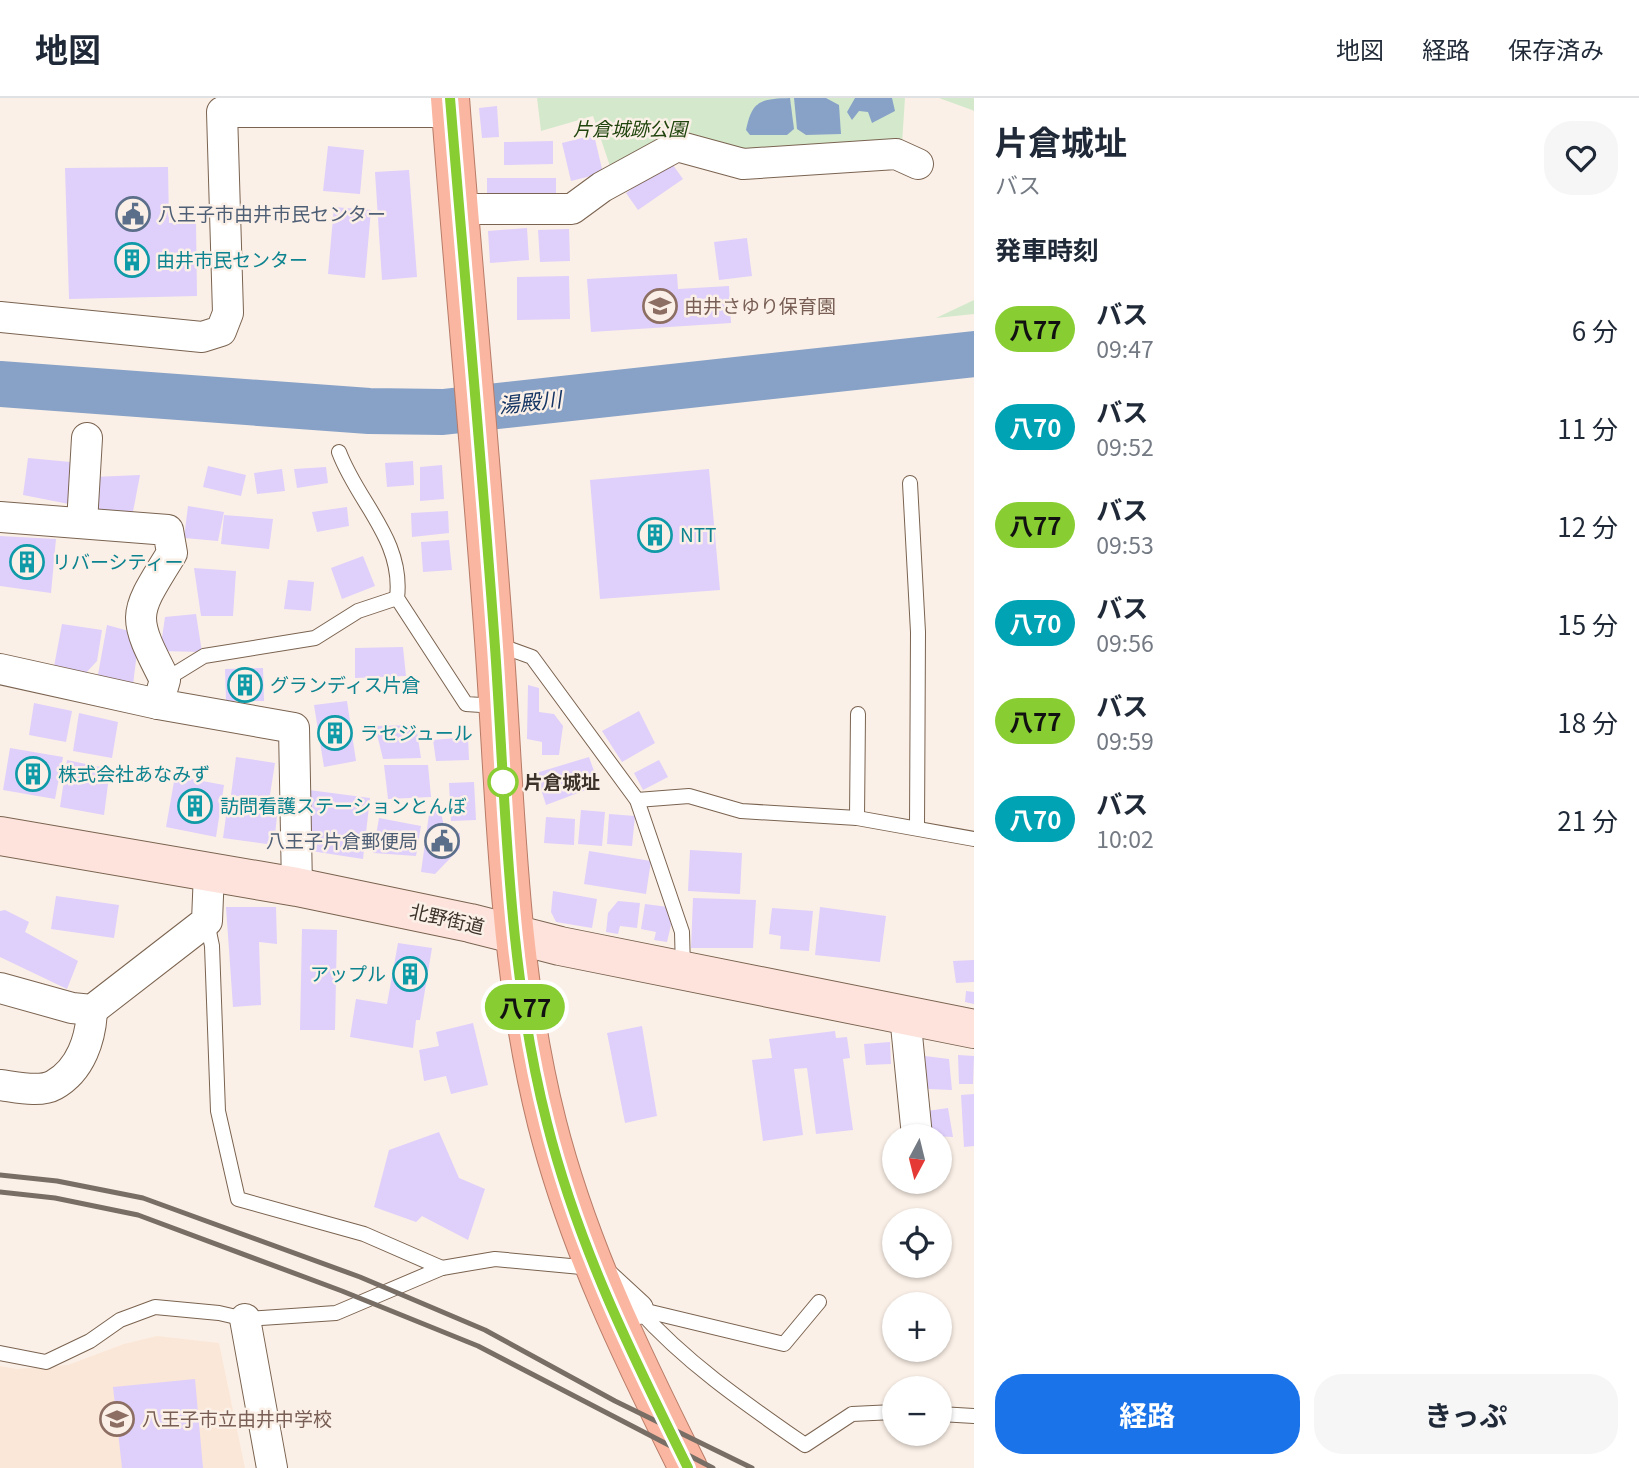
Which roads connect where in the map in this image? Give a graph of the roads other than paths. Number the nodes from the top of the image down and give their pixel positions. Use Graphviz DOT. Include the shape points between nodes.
graph roads {
  1 [pos="222,105"];
  2 [pos="451,105"];
  3 [pos="918,164"];
  4 [pos="459,209"];
  5 [pos="0,317"];
  6 [pos="87,438"];
  7 [pos="339,452"];
  8 [pos="910,484"];
  9 [pos="0,517"];
  10 [pos="82,523"];
  11 [pos="397,598"];
  12 [pos="495,643"];
  13 [pos="0,669"];
  14 [pos="162,692"];
  15 [pos="499,706"];
  16 [pos="858,714"];
  17 [pos="637,800"];
  18 [pos="857,818"];
  19 [pos="917,828"];
  20 [pos="0,836"];
  21 [pos="974,839"];
  22 [pos="209,872"];
  23 [pos="298,887"];
  24 [pos="207,921"];
  25 [pos="514,935"];
  26 [pos="683,971"];
  27 [pos="0,988"];
  28 [pos="92,1010"];
  29 [pos="905,1015"];
  30 [pos="974,1029"];
  31 [pos="0,1085"];
  32 [pos="916,1124"];
  33 [pos="442,1268"];
  34 [pos="593,1269"];
  35 [pos="819,1302"];
  36 [pos="638,1309"];
  37 [pos="245,1319"];
  38 [pos="0,1353"];
  39 [pos="882,1413"];
  40 [pos="952,1415"];
  41 [pos="974,1416"];
  42 [pos="272,1468"];
  43 [pos="688,1468"];
  1 -- 2 [label="street"];
  1 -- 5 [label="street" via="228,313 221,331 202,337"];
  2 -- 4 [label="highway"];
  3 -- 4 [label="street" via="896,154 743,164 677,146 572,209"];
  4 -- 12 [label="highway"];
  6 -- 10 [label="street"];
  7 -- 11 [label="lane" via="384,530 400,578"];
  8 -- 19 [label="lane" via="918,632"];
  9 -- 10 [label="street"];
  10 -- 14 [label="street" via="168,530 172,553 140,615 142,635"];
  11 -- 14 [label="lane" via="358,611 315,638 204,656"];
  11 -- 15 [label="lane" via="466,704"];
  12 -- 15 [label="highway"];
  12 -- 17 [label="lane" via="531,657"];
  13 -- 14 [label="street"];
  14 -- 23 [label="street" via="294,729"];
  15 -- 25 [label="highway"];
  16 -- 18 [label="lane"];
  17 -- 18 [label="lane" via="689,796 741,811"];
  17 -- 26 [label="lane" via="682,932"];
  18 -- 19 [label="lane"];
  19 -- 21 [label="lane"];
  20 -- 22 [label="main road, 北野街道"];
  22 -- 23 [label="main road, 北野街道"];
  22 -- 24 [label="street"];
  23 -- 25 [label="main road, 北野街道"];
  24 -- 28 [label="street"];
  24 -- 33 [label="lane" via="212,946 218,1111 238,1199 364,1234"];
  25 -- 26 [label="main road, 北野街道"];
  25 -- 34 [label="highway" via="547,1123"];
  26 -- 29 [label="main road, 北野街道"];
  27 -- 28 [label="street"];
  28 -- 31 [label="street" via="84,1052 54,1085"];
  29 -- 30 [label="main road, 北野街道"];
  29 -- 32 [label="street"];
  33 -- 34 [label="lane" via="495,1259"];
  33 -- 37 [label="lane" via="336,1313"];
  34 -- 36 [label="street"];
  34 -- 43 [label="highway"];
  35 -- 36 [label="lane" via="784,1344"];
  36 -- 39 [label="lane" via="731,1393 806,1445 852,1414"];
  37 -- 38 [label="lane" via="155,1307 120,1320 46,1362"];
  37 -- 42 [label="street"];
  40 -- 41 [label="lane"];
}
